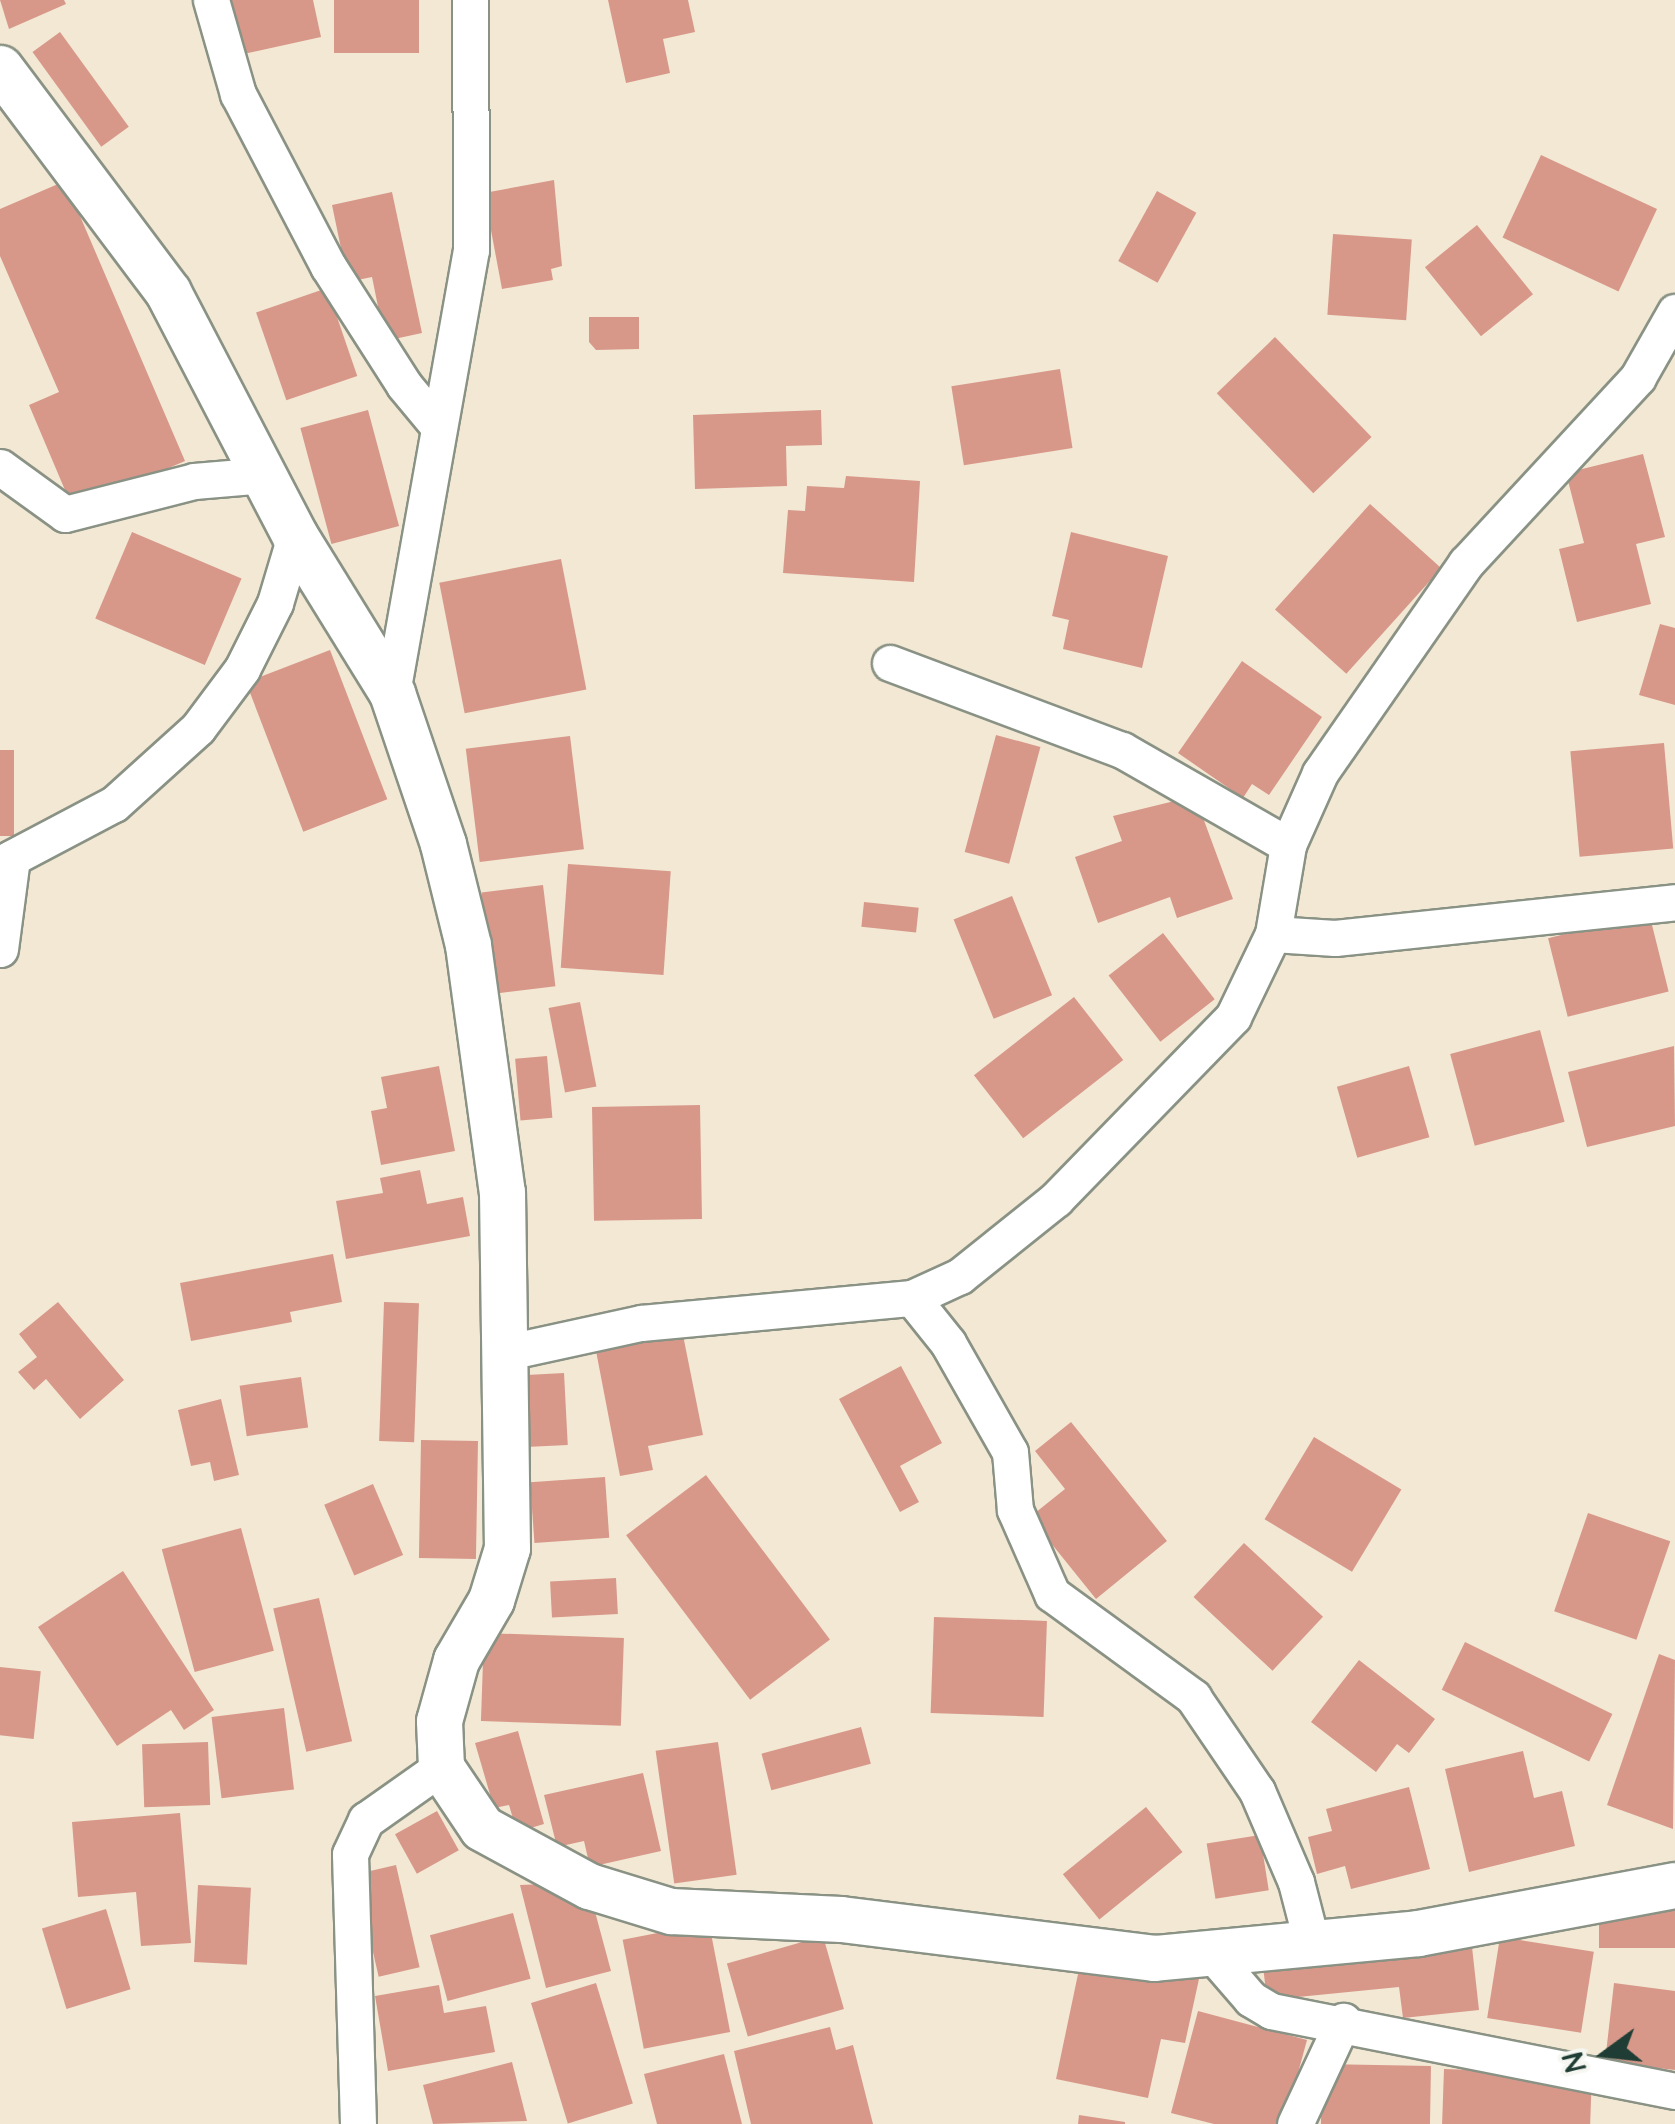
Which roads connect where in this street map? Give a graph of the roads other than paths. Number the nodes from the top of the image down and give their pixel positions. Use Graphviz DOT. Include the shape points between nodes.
graph roads {
  1 [pos="211,0"];
  2 [pos="470,0"];
  3 [pos="0,68"];
  4 [pos="1674,319"];
  5 [pos="438,426"];
  6 [pos="0,467"];
  7 [pos="265,476"];
  8 [pos="295,536"];
  9 [pos="890,662"];
  10 [pos="392,693"];
  11 [pos="1288,845"];
  12 [pos="6,861"];
  13 [pos="1675,902"];
  14 [pos="1273,934"];
  15 [pos="0,949"];
  16 [pos="912,1298"];
  17 [pos="504,1353"];
  18 [pos="441,1767"];
  19 [pos="1675,1884"];
  20 [pos="1312,1944"];
  21 [pos="1212,1955"];
  22 [pos="1343,2021"];
  23 [pos="1675,2091"];
  24 [pos="358,2124"];
  25 [pos="1295,2124"];
  1 -- 5 [label="street" via="238,94 292,200 365,325"];
  2 -- 5 [label="street" via="471,250"];
  3 -- 7 [label="street" via="168,292"];
  4 -- 11 [label="street" via="1638,377 1466,562 1320,773"];
  5 -- 10 [label="street"];
  6 -- 7 [label="street" via="65,514 194,480"];
  7 -- 8 [label="street"];
  8 -- 10 [label="street"];
  8 -- 12 [label="street" via="275,603 242,670 198,728 114,804"];
  9 -- 11 [label="street" via="1122,750"];
  10 -- 17 [label="street" via="443,844 468,945 502,1192"];
  11 -- 14 [label="street"];
  12 -- 15 [label="street"];
  13 -- 14 [label="street" via="1335,938"];
  14 -- 16 [label="street" via="1232,1017 1156,1102 993,1253"];
  16 -- 17 [label="street" via="641,1323"];
  16 -- 20 [label="street" via="948,1344 1010,1452 1015,1510 1052,1594 1194,1697 1257,1790 1296,1882"];
  17 -- 18 [label="street" via="507,1548 492,1600 456,1660 439,1721"];
  18 -- 21 [label="street" via="482,1828 589,1886 670,1912 841,1919 1154,1958"];
  18 -- 24 [label="street" via="366,1820 350,1854"];
  19 -- 20 [label="street" via="1418,1933"];
  20 -- 21 [label="street"];
  21 -- 22 [label="street" via="1271,2010"];
  22 -- 23 [label="street"];
  22 -- 25 [label="street"];
}
